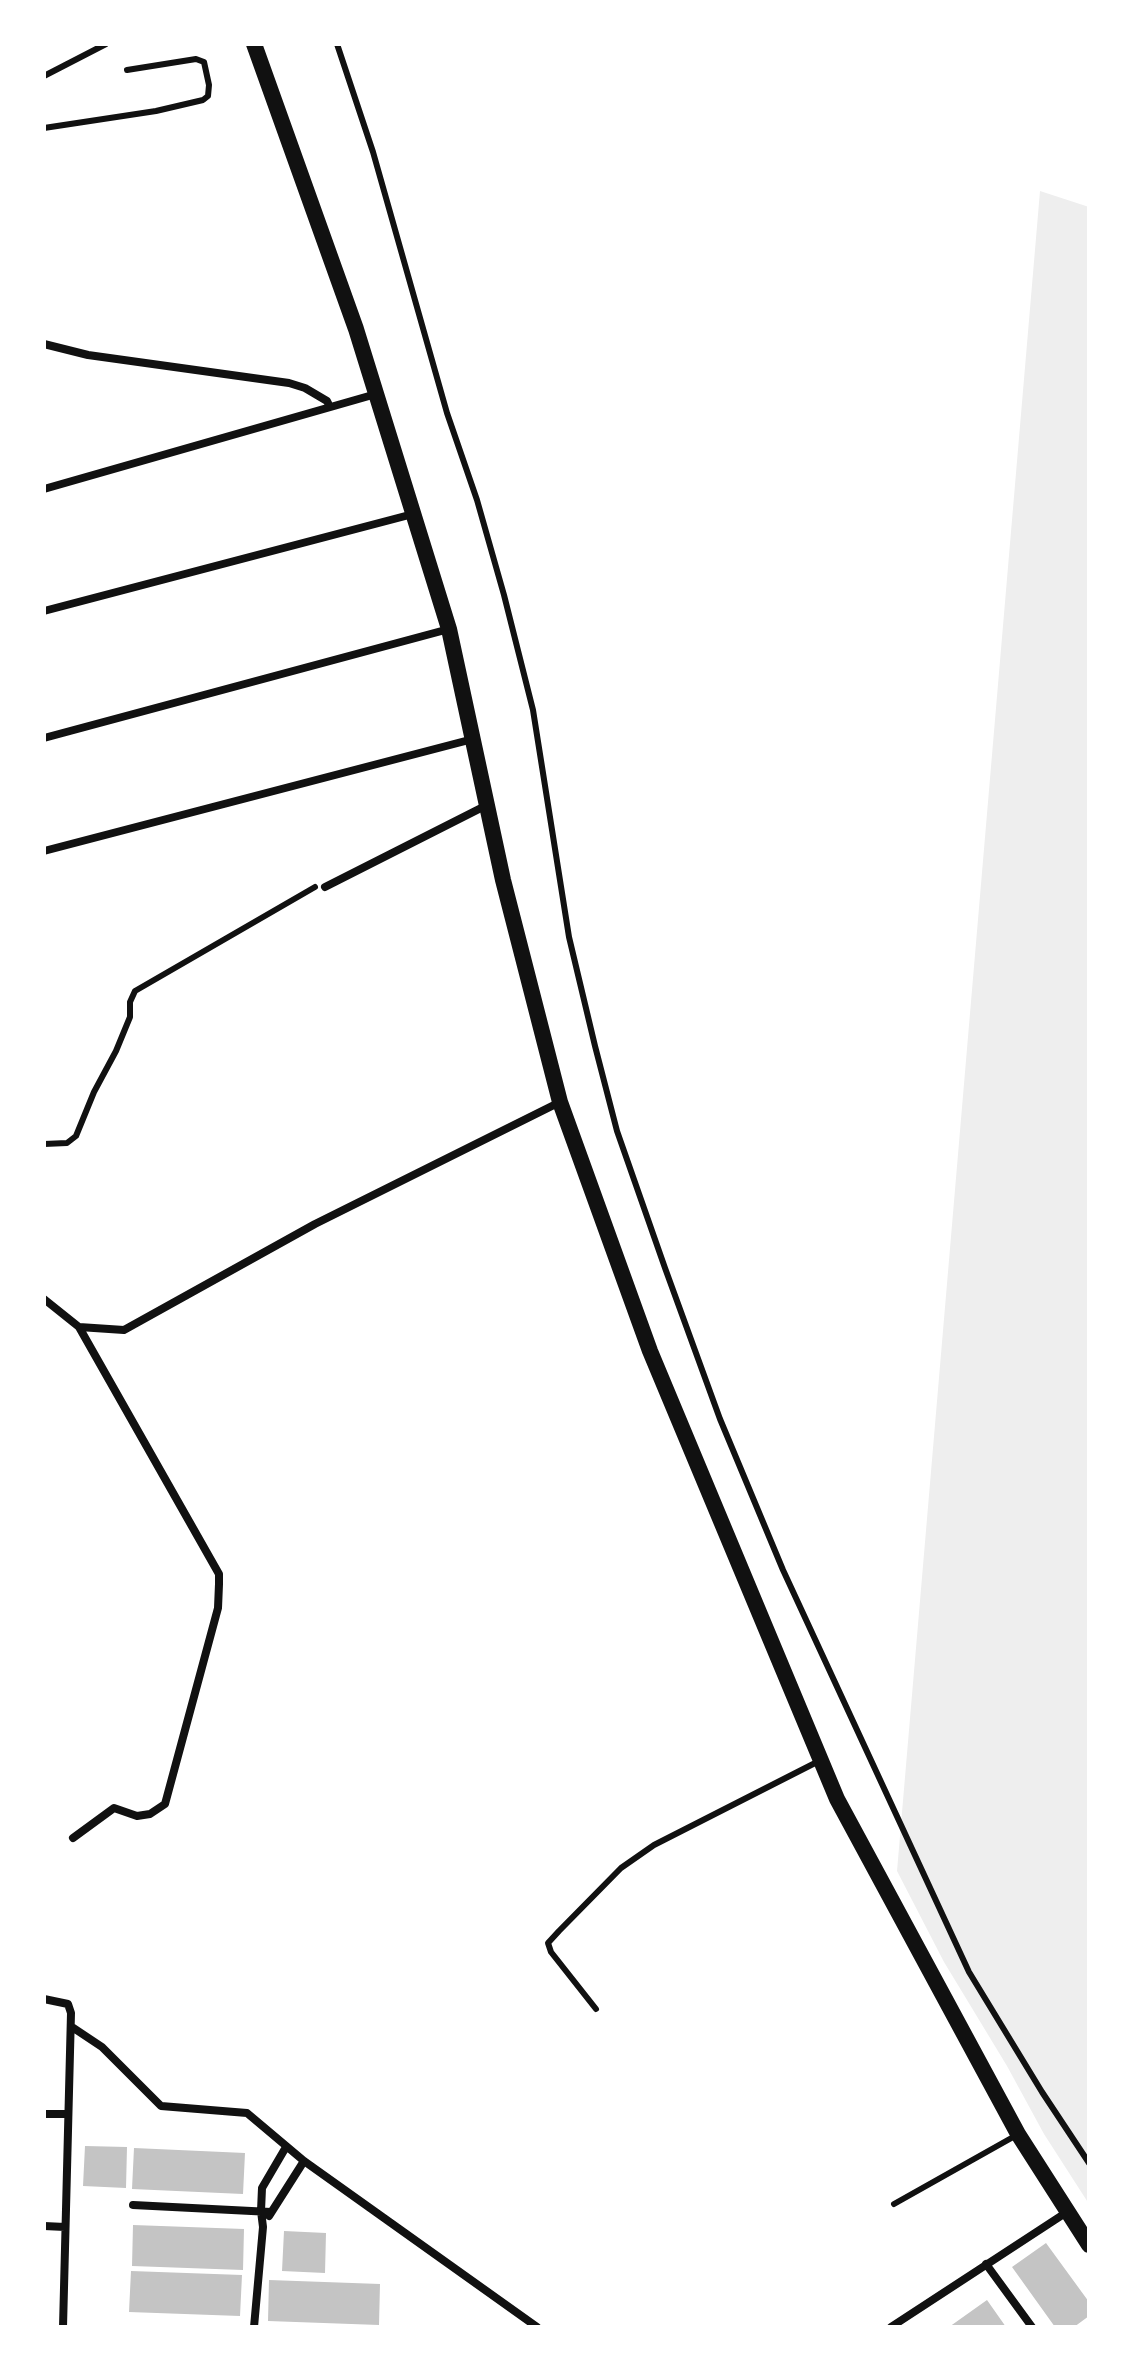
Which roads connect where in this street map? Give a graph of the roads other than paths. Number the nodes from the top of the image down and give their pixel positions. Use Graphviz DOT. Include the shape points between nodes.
graph roads {
  1 [pos="106,44"];
  2 [pos="254,44"];
  3 [pos="337,44"];
  4 [pos="127,70"];
  5 [pos="44,76"];
  6 [pos="44,128"];
  7 [pos="44,344"];
  8 [pos="376,394"];
  9 [pos="330,407"];
  10 [pos="44,489"];
  11 [pos="414,514"];
  12 [pos="44,611"];
  13 [pos="449,629"];
  14 [pos="44,738"];
  15 [pos="474,739"];
  16 [pos="487,805"];
  17 [pos="44,851"];
  18 [pos="320,887"];
  19 [pos="560,1102"];
  20 [pos="44,1144"];
  21 [pos="44,1299"];
  22 [pos="79,1327"];
  23 [pos="821,1760"];
  24 [pos="73,1838"];
  25 [pos="44,1999"];
  26 [pos="596,2009"];
  27 [pos="72,2027"];
  28 [pos="44,2114"];
  29 [pos="68,2114"];
  30 [pos="1018,2134"];
  31 [pos="286,2147"];
  32 [pos="304,2161"];
  33 [pos="1089,2163"];
  34 [pos="894,2204"];
  35 [pos="133,2205"];
  36 [pos="266,2212"];
  37 [pos="1067,2212"];
  38 [pos="44,2226"];
  39 [pos="65,2227"];
  40 [pos="1089,2245"];
  41 [pos="986,2264"];
  42 [pos="63,2327"];
  43 [pos="254,2327"];
  44 [pos="537,2327"];
  45 [pos="891,2327"];
  46 [pos="1032,2327"];
  1 -- 5 [label="lane"];
  2 -- 8 [label="main road"];
  3 -- 33 [label="lane" via="504,595 533,710 569,937 595,1046 617,1131 665,1268 783,1570 969,1972"];
  4 -- 6 [label="lane" via="196,59 204,62 208,96 156,111"];
  7 -- 9 [label="street" via="289,383"];
  8 -- 9 [label="street"];
  8 -- 11 [label="main road"];
  9 -- 10 [label="street"];
  11 -- 12 [label="street"];
  11 -- 13 [label="main road"];
  13 -- 14 [label="street"];
  13 -- 15 [label="main road"];
  15 -- 16 [label="main road"];
  15 -- 17 [label="street"];
  16 -- 18 [label="street"];
  16 -- 19 [label="main road"];
  18 -- 20 [label="lane" via="135,991 130,1017 76,1136 67,1143"];
  19 -- 22 [label="street" via="315,1224 124,1330"];
  19 -- 23 [label="main road" via="650,1351"];
  21 -- 22 [label="street"];
  22 -- 24 [label="street" via="219,1574 219,1584 218,1608 165,1804 137,1816 114,1808"];
  23 -- 26 [label="lane" via="654,1845 621,1868 548,1943"];
  23 -- 30 [label="main road" via="837,1799"];
  25 -- 27 [label="street" via="68,2004"];
  27 -- 29 [label="street"];
  27 -- 31 [label="street" via="102,2047 161,2106 247,2113"];
  28 -- 29 [label="street"];
  29 -- 39 [label="street"];
  30 -- 34 [label="lane"];
  30 -- 37 [label="main road"];
  31 -- 32 [label="street"];
  31 -- 36 [label="street" via="262,2188"];
  32 -- 36 [label="street"];
  32 -- 44 [label="street"];
  35 -- 36 [label="street"];
  36 -- 43 [label="street"];
  37 -- 40 [label="main road"];
  37 -- 41 [label="street"];
  38 -- 39 [label="street"];
  39 -- 42 [label="street"];
  41 -- 45 [label="street"];
  41 -- 46 [label="street"];
}
